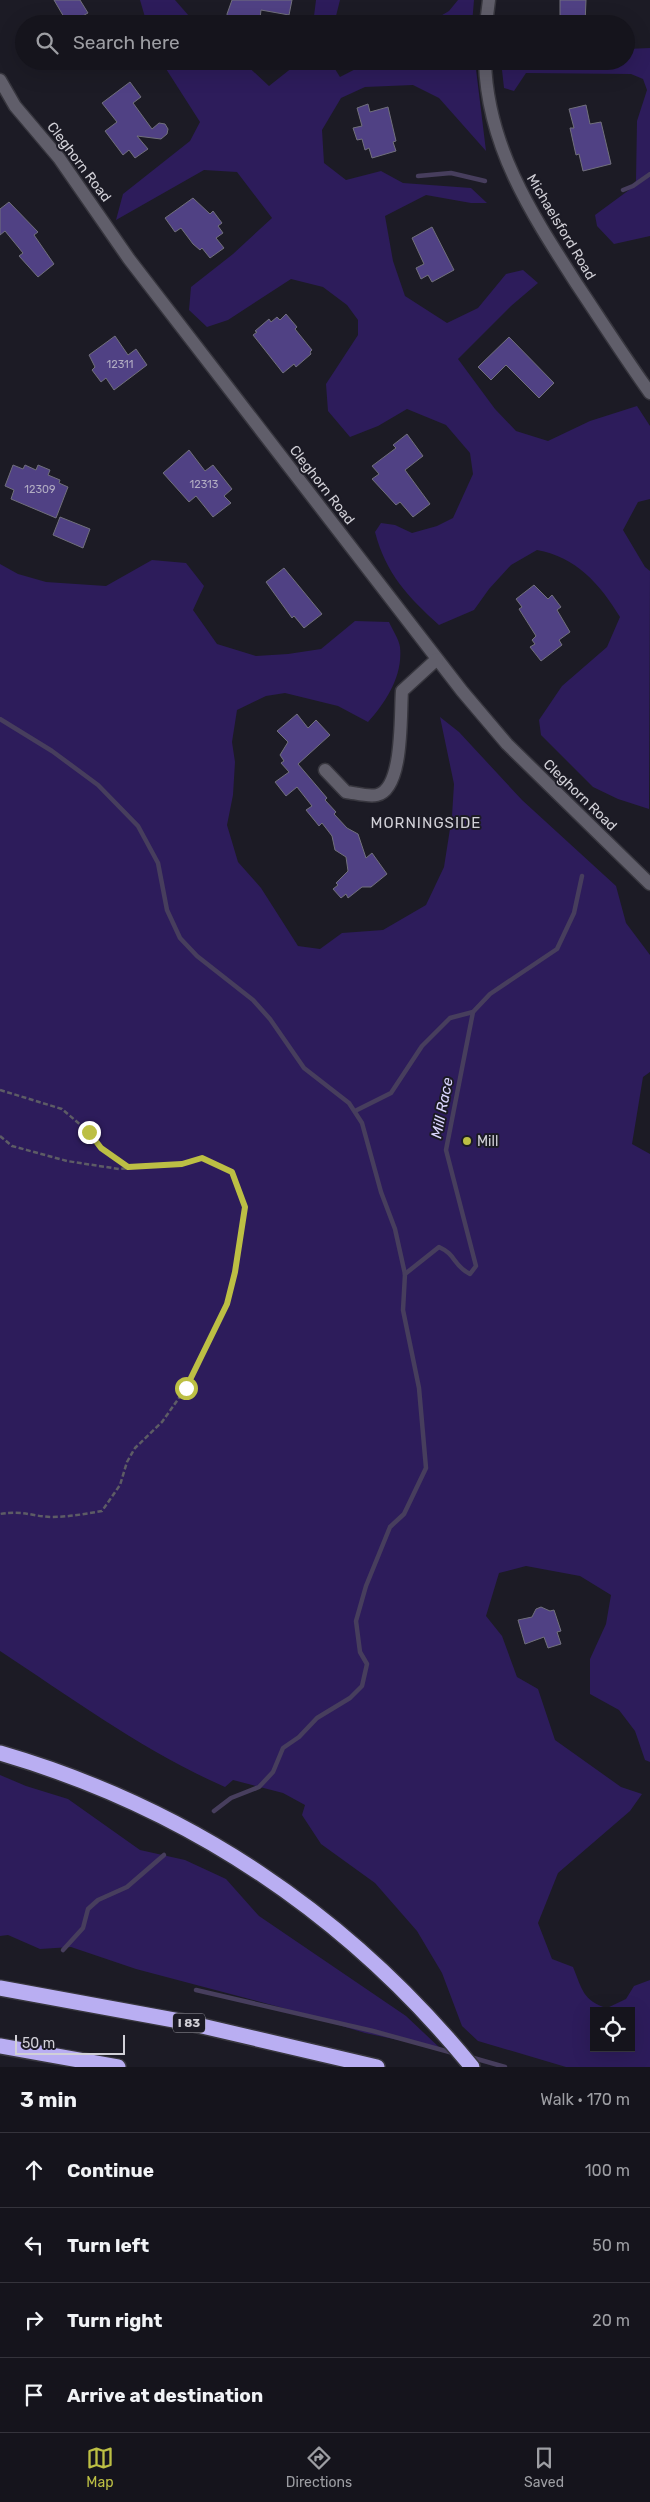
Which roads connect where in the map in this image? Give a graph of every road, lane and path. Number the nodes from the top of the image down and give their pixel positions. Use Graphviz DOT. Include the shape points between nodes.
graph roads {
  1 [pos="489,0"];
  2 [pos="487,15"];
  3 [pos="486,70"];
  4 [pos="0,80"];
  5 [pos="650,393"];
  6 [pos="437,659"];
  7 [pos="325,770"];
  8 [pos="650,884"];
  9 [pos="0,1090"];
  10 [pos="0,1136"];
  11 [pos="128,1167"];
  12 [pos="0,1514"];
  13 [pos="0,1753"];
  14 [pos="0,1988"];
  15 [pos="0,2046"];
  16 [pos="118,2067"];
  17 [pos="377,2067"];
  18 [pos="472,2067"];
  1 -- 2 [label="street"];
  3 -- 5 [label="street, Michaelsford Road" via="489,106 500,148 516,185 537,223"];
  4 -- 6 [label="street, Cleghorn Road" via="15,106 58,158 129,259"];
  6 -- 7 [label="street" via="402,691 396,774 389,787 377,795 346,792"];
  6 -- 8 [label="street, Cleghorn Road" via="507,744"];
  9 -- 11 [label="path" via="62,1109 89,1132 101,1148"];
  10 -- 11 [label="path" via="12,1146 67,1162"];
  11 -- 12 [label="path" via="182,1164 202,1158 232,1172 245,1207 227,1304 186,1388 162,1422 135,1448 120,1484 102,1511 79,1516 18,1511"];
  13 -- 18 [label="highway" via="138,1803 245,1863 296,1897 363,1952 408,1994"];
  14 -- 17 [label="highway, I 83" via="185,2022"];
  15 -- 16 [label="highway"];
}
